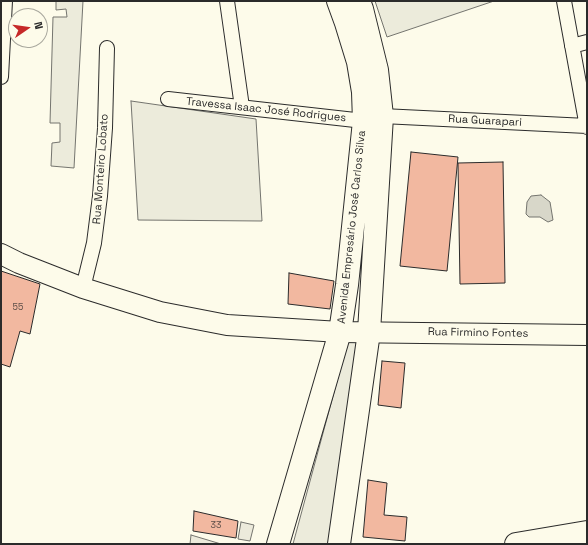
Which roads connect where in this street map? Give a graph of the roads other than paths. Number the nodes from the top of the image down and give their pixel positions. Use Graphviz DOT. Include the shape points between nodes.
graph roads {
  1 [pos="5,1"];
  2 [pos="227,1"];
  3 [pos="338,1"];
  4 [pos="359,1"];
  5 [pos="564,1"];
  6 [pos="587,42"];
  7 [pos="572,46"];
  8 [pos="107,48"];
  9 [pos="1,77"];
  10 [pos="168,99"];
  11 [pos="242,107"];
  12 [pos="373,119"];
  13 [pos="587,126"];
  14 [pos="1,254"];
  15 [pos="84,288"];
  16 [pos="340,332"];
  17 [pos="369,332"];
  18 [pos="587,335"];
  19 [pos="587,532"];
  20 [pos="278,544"];
  21 [pos="339,544"];
  22 [pos="516,544"];
  1 -- 9 [label="street"];
  2 -- 11 [label="street"];
  3 -- 12 [label="main road, Avenida Empresário José Carlos Silva"];
  4 -- 12 [label="main road, Avenida Empresário José Carlos Silva" via="377,70"];
  5 -- 7 [label="street"];
  6 -- 7 [label="street"];
  7 -- 13 [label="street"];
  8 -- 15 [label="street, Rua Monteiro Lobato" via="100,196 94,243"];
  10 -- 11 [label="street, Travessa Isaac José Rodrigues"];
  11 -- 12 [label="street, Travessa Isaac José Rodrigues"];
  12 -- 13 [label="street, Rua Guarapari"];
  12 -- 16 [label="main road, Avenida Empresário José Carlos Silva"];
  12 -- 17 [label="main road, Avenida Empresário José Carlos Silva"];
  14 -- 15 [label="street, Rua Firmino Fontes"];
  15 -- 16 [label="street, Rua Firmino Fontes" via="160,312 227,326"];
  16 -- 17 [label="street, Rua Firmino Fontes"];
  16 -- 20 [label="main road, Avenida Empresário José Carlos Silva"];
  17 -- 18 [label="street, Rua Firmino Fontes"];
  17 -- 21 [label="main road, Avenida Empresário José Carlos Silva"];
  19 -- 22 [label="main road"];
}
